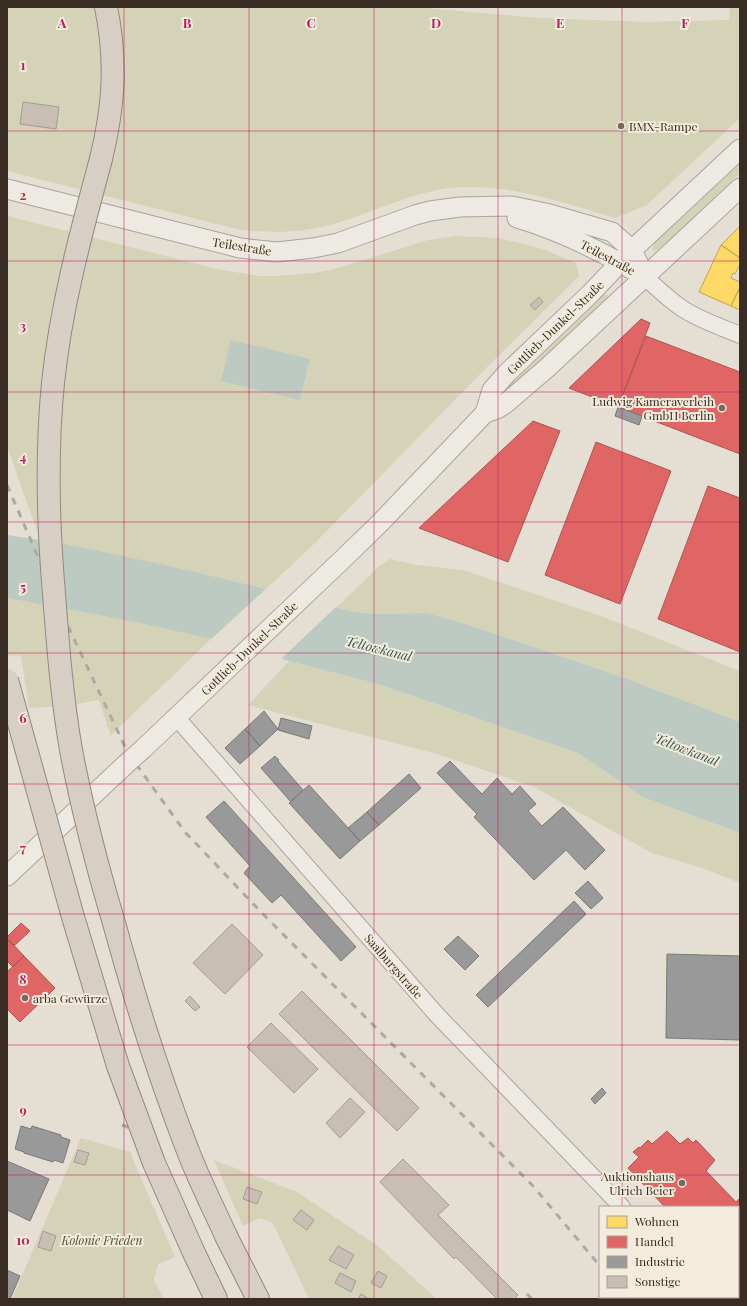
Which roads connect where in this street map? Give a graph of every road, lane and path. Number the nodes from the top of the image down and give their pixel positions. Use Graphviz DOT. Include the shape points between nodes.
graph roads {
  1 [pos="106,7"];
  2 [pos="740,149"];
  3 [pos="740,188"];
  4 [pos="7,189"];
  5 [pos="626,256"];
  6 [pos="645,277"];
  7 [pos="740,335"];
  8 [pos="484,413"];
  9 [pos="7,680"];
  10 [pos="176,718"];
  11 [pos="7,876"];
  12 [pos="621,1206"];
  13 [pos="216,1299"];
  14 [pos="258,1299"];
  1 -- 14 [label="highway, bridge" via="113,56 112,107 72,270 62,321 51,415 50,533 65,706 71,748 90,836 155,1061 189,1153 226,1238"];
  2 -- 5 [label="street, Gottlieb-Dunkel-Straße"];
  3 -- 6 [label="street, Gottlieb-Dunkel-Straße"];
  4 -- 5 [label="street, Teilestraße" via="258,251 277,252 338,243 430,211 477,207 553,230 602,252"];
  5 -- 6 [label="street, Teilestraße"];
  5 -- 8 [label="street, Gottlieb-Dunkel-Straße" via="492,390"];
  6 -- 7 [label="street" via="687,312"];
  6 -- 8 [label="street, Gottlieb-Dunkel-Straße" via="505,404"];
  8 -- 10 [label="street, Gottlieb-Dunkel-Straße" via="380,523"];
  9 -- 13 [label="highway, bridge" via="118,1066 154,1163"];
  10 -- 11 [label="street, Gottlieb-Dunkel-Straße, bridge"];
  10 -- 12 [label="street, Saalburgstraße" via="437,1015"];
}
